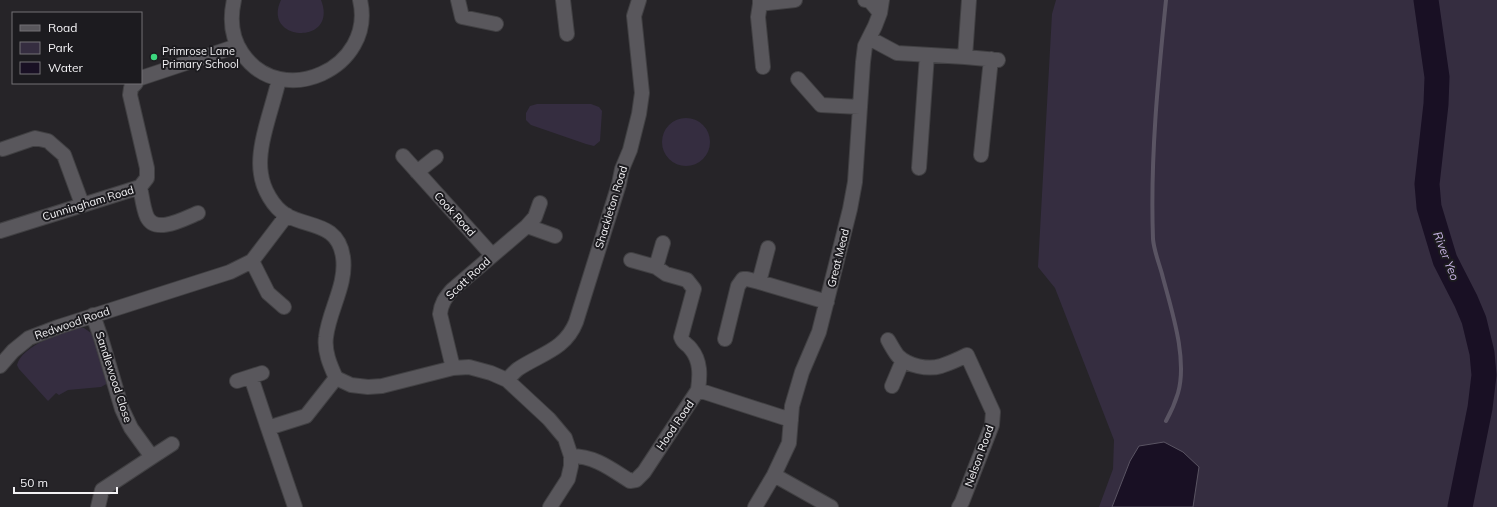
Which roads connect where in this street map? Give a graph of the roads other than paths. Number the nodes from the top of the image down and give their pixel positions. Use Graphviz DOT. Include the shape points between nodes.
graph roads {
  1 [pos="234,0"];
  2 [pos="360,0"];
  3 [pos="458,0"];
  4 [pos="563,0"];
  5 [pos="639,0"];
  6 [pos="795,0"];
  7 [pos="866,0"];
  8 [pos="968,0"];
  9 [pos="760,2"];
  10 [pos="881,7"];
  11 [pos="496,24"];
  12 [pos="568,34"];
  13 [pos="869,38"];
  14 [pos="237,46"];
  15 [pos="928,55"];
  16 [pos="965,57"];
  17 [pos="763,67"];
  18 [pos="142,78"];
  19 [pos="279,79"];
  20 [pos="798,79"];
  21 [pos="135,84"];
  22 [pos="860,107"];
  23 [pos="3,148"];
  24 [pos="981,155"];
  25 [pos="403,156"];
  26 [pos="436,157"];
  27 [pos="919,168"];
  28 [pos="417,172"];
  29 [pos="140,187"];
  30 [pos="540,203"];
  31 [pos="82,204"];
  32 [pos="198,213"];
  33 [pos="287,215"];
  34 [pos="527,226"];
  35 [pos="0,231"];
  36 [pos="555,236"];
  37 [pos="663,243"];
  38 [pos="768,248"];
  39 [pos="492,256"];
  40 [pos="631,260"];
  41 [pos="252,261"];
  42 [pos="656,267"];
  43 [pos="759,282"];
  44 [pos="827,302"];
  45 [pos="284,307"];
  46 [pos="93,315"];
  47 [pos="725,339"];
  48 [pos="888,340"];
  49 [pos="903,360"];
  50 [pos="0,366"];
  51 [pos="453,368"];
  52 [pos="250,377"];
  53 [pos="336,378"];
  54 [pos="507,380"];
  55 [pos="892,386"];
  56 [pos="698,390"];
  57 [pos="791,420"];
  58 [pos="268,428"];
  59 [pos="172,444"];
  60 [pos="571,456"];
  61 [pos="152,457"];
  62 [pos="774,475"];
  63 [pos="98,507"];
  64 [pos="295,507"];
  65 [pos="550,507"];
  66 [pos="756,507"];
  67 [pos="831,507"];
  68 [pos="959,507"];
  1 -- 14 [label="street" via="231,12 232,29"];
  2 -- 19 [label="street" via="362,26 350,52 342,60 314,77 297,80"];
  3 -- 11 [label="street" via="462,17"];
  4 -- 12 [label="street"];
  5 -- 54 [label="street, Shackleton Road" via="634,16 642,93 639,114 576,322 566,340 518,370"];
  6 -- 9 [label="street"];
  7 -- 10 [label="street"];
  8 -- 16 [label="street"];
  9 -- 17 [label="street" via="758,17"];
  10 -- 13 [label="street, Great Mead"];
  13 -- 15 [label="street" via="897,53"];
  13 -- 22 [label="street, Great Mead" via="865,46"];
  14 -- 18 [label="street"];
  14 -- 19 [label="street" via="247,60 264,74"];
  15 -- 16 [label="street"];
  15 -- 27 [label="street"];
  16 -- 24 [label="street" via="994,60"];
  19 -- 33 [label="street" via="265,134 261,174 266,191 276,206"];
  20 -- 22 [label="street" via="821,104"];
  21 -- 29 [label="street, Cunningham Road" via="130,95 147,168 147,178"];
  22 -- 44 [label="street, Great Mead" via="855,182"];
  23 -- 31 [label="street" via="35,138 48,141 64,155"];
  25 -- 28 [label="street, Cook Road"];
  26 -- 28 [label="street"];
  28 -- 39 [label="street, Cook Road"];
  29 -- 31 [label="street, Cunningham Road"];
  29 -- 32 [label="street" via="148,218 155,224 170,224"];
  30 -- 34 [label="street, Scott Road" via="535,217"];
  31 -- 35 [label="street, Cunningham Road"];
  33 -- 41 [label="street"];
  33 -- 53 [label="street" via="332,234 343,256 344,272 326,336 328,357"];
  34 -- 36 [label="street"];
  34 -- 39 [label="street, Scott Road"];
  37 -- 42 [label="street"];
  38 -- 43 [label="street"];
  39 -- 51 [label="street, Scott Road" via="452,290 440,306"];
  40 -- 42 [label="street"];
  41 -- 45 [label="street" via="268,293"];
  41 -- 46 [label="street, Redwood Road" via="230,272"];
  42 -- 56 [label="street" via="666,274 687,280 694,289 681,337 698,360"];
  43 -- 44 [label="street"];
  43 -- 47 [label="street" via="743,279 740,282"];
  44 -- 57 [label="street, Great Mead" via="819,332 802,372 792,406"];
  46 -- 50 [label="street, Redwood Road" via="29,338"];
  46 -- 61 [label="street, Sandlewood Close" via="122,409 131,428"];
  48 -- 49 [label="street"];
  49 -- 55 [label="street"];
  49 -- 68 [label="street, Nelson Road" via="929,367 940,366 967,355 993,412 992,425"];
  51 -- 53 [label="street" via="382,386 351,385"];
  51 -- 54 [label="street" via="469,367"];
  52 -- 58 [label="street"];
  53 -- 58 [label="street" via="306,416"];
  54 -- 60 [label="street" via="549,419 565,438"];
  56 -- 57 [label="street, Hood Road"];
  56 -- 60 [label="street, Hood Road" via="644,472 636,480 630,481 594,460"];
  57 -- 62 [label="street, Great Mead" via="789,443"];
  58 -- 64 [label="street"];
  59 -- 61 [label="street"];
  60 -- 65 [label="street" via="568,479"];
  61 -- 63 [label="street" via="102,490"];
  62 -- 66 [label="street, Great Mead"];
  62 -- 67 [label="street"];
}
